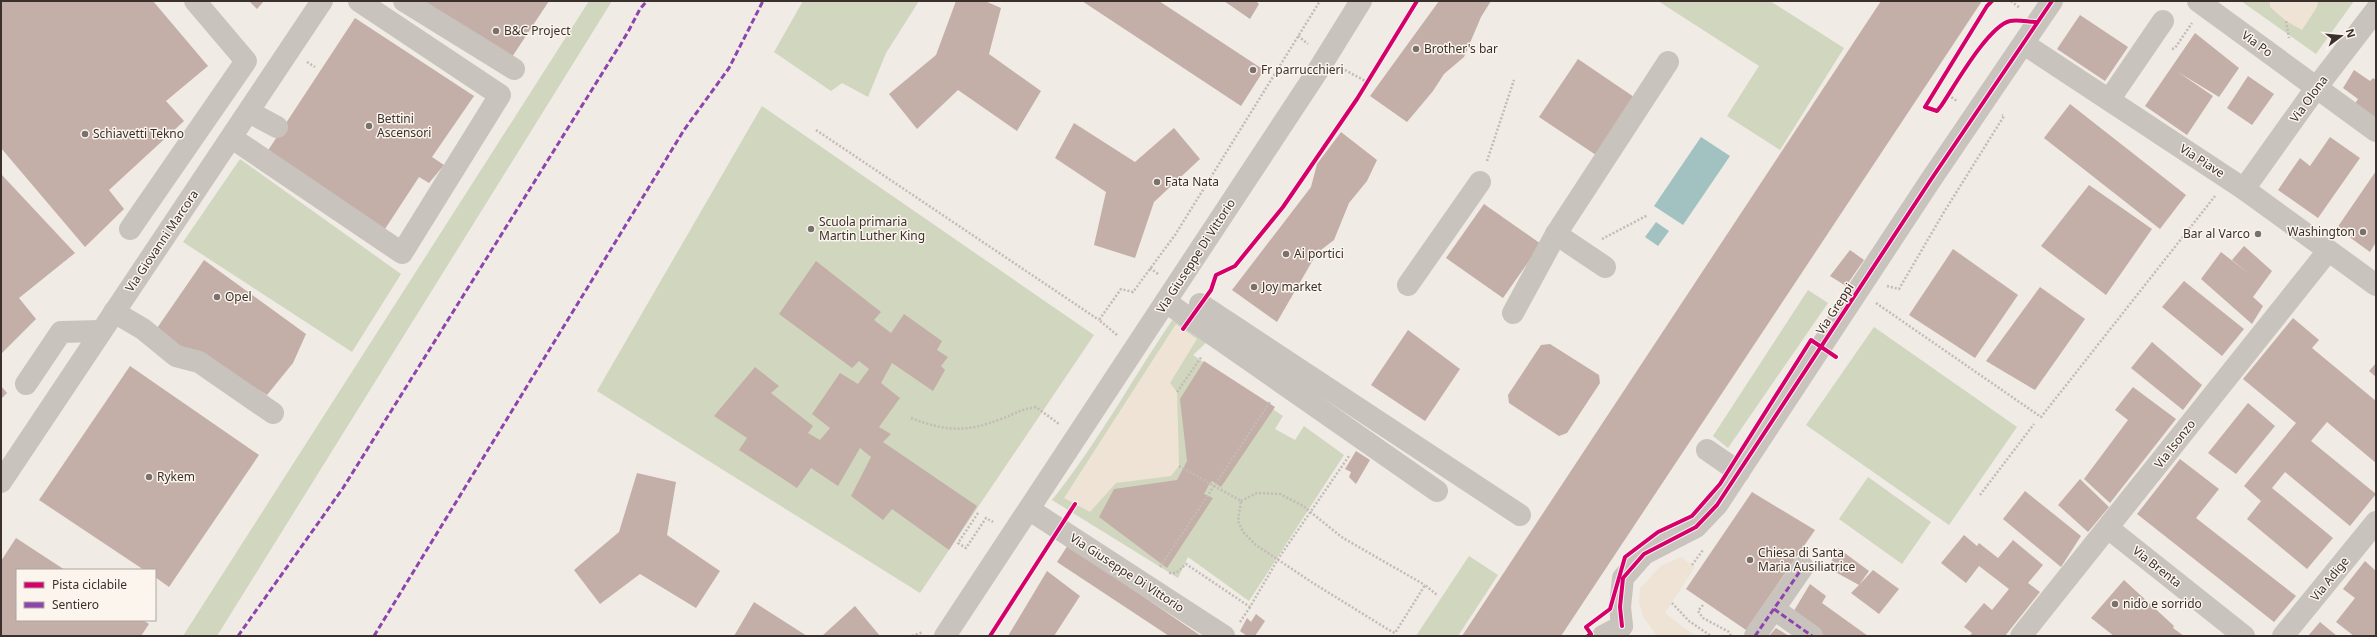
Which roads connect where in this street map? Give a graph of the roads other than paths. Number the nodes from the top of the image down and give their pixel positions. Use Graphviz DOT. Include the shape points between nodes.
graph roads {
  1 [pos="195,1"];
  2 [pos="322,1"];
  3 [pos="359,1"];
  4 [pos="404,1"];
  5 [pos="1361,1"];
  6 [pos="2052,1"];
  7 [pos="2198,1"];
  8 [pos="2376,10"];
  9 [pos="2163,21"];
  10 [pos="2024,44"];
  11 [pos="1668,62"];
  12 [pos="514,69"];
  13 [pos="2316,88"];
  14 [pos="2109,100"];
  15 [pos="250,112"];
  16 [pos="278,127"];
  17 [pos="2376,131"];
  18 [pos="232,138"];
  19 [pos="1480,182"];
  20 [pos="2244,189"];
  21 [pos="130,229"];
  22 [pos="1556,234"];
  23 [pos="2328,251"];
  24 [pos="1605,267"];
  25 [pos="1408,285"];
  26 [pos="2376,285"];
  27 [pos="1166,302"];
  28 [pos="1200,304"];
  29 [pos="114,312"];
  30 [pos="1513,313"];
  31 [pos="101,331"];
  32 [pos="26,384"];
  33 [pos="273,413"];
  34 [pos="1707,450"];
  35 [pos="1739,472"];
  36 [pos="1,482"];
  37 [pos="1437,491"];
  38 [pos="1030,510"];
  39 [pos="1520,515"];
  40 [pos="2376,522"];
  41 [pos="2108,528"];
  42 [pos="1804,566"];
  43 [pos="1774,609"];
  44 [pos="1619,633"];
  45 [pos="945,636"];
  46 [pos="1224,636"];
  47 [pos="1755,636"];
  48 [pos="1812,636"];
  49 [pos="2021,636"];
  50 [pos="2244,636"];
  51 [pos="2283,636"];
  1 -- 21 [label="street" via="246,61"];
  2 -- 15 [label="street, Via Giovanni Marcora"];
  3 -- 18 [label="street" via="500,95 402,253"];
  4 -- 12 [label="street"];
  5 -- 27 [label="street, Via Giuseppe Di Vittorio"];
  6 -- 10 [label="street"];
  7 -- 13 [label="street, Via Po"];
  8 -- 13 [label="street, Via Olona"];
  9 -- 14 [label="street"];
  10 -- 14 [label="street, Via Piave"];
  10 -- 35 [label="street, Via Greppi" via="1930,181"];
  11 -- 22 [label="street"];
  13 -- 17 [label="street, Via Po"];
  13 -- 20 [label="street, Via Olona"];
  14 -- 20 [label="street, Via Piave"];
  15 -- 16 [label="street"];
  15 -- 18 [label="street, Via Giovanni Marcora"];
  18 -- 29 [label="street, Via Giovanni Marcora"];
  19 -- 25 [label="street"];
  20 -- 23 [label="street, Via Piave"];
  22 -- 24 [label="street"];
  22 -- 30 [label="street"];
  23 -- 26 [label="street, Via Piave"];
  23 -- 41 [label="street, Via Isonzo"];
  27 -- 37 [label="street"];
  27 -- 38 [label="street, Via Giuseppe Di Vittorio"];
  28 -- 39 [label="street"];
  29 -- 31 [label="street, Via Giovanni Marcora"];
  29 -- 33 [label="street" via="143,329 176,356 199,362"];
  31 -- 32 [label="street" via="61,332"];
  31 -- 36 [label="street, Via Giovanni Marcora"];
  34 -- 35 [label="street"];
  35 -- 44 [label="street, Via Greppi" via="1717,505 1696,527 1644,554 1623,578"];
  38 -- 45 [label="street, Via Giuseppe Di Vittorio"];
  38 -- 46 [label="street, Via Giuseppe Di Vittorio"];
  40 -- 51 [label="street, Via Adige"];
  41 -- 49 [label="street, Via Isonzo"];
  41 -- 50 [label="street, Via Brenta"];
  42 -- 43 [label="street"];
  43 -- 47 [label="street"];
  43 -- 48 [label="street"];
}
